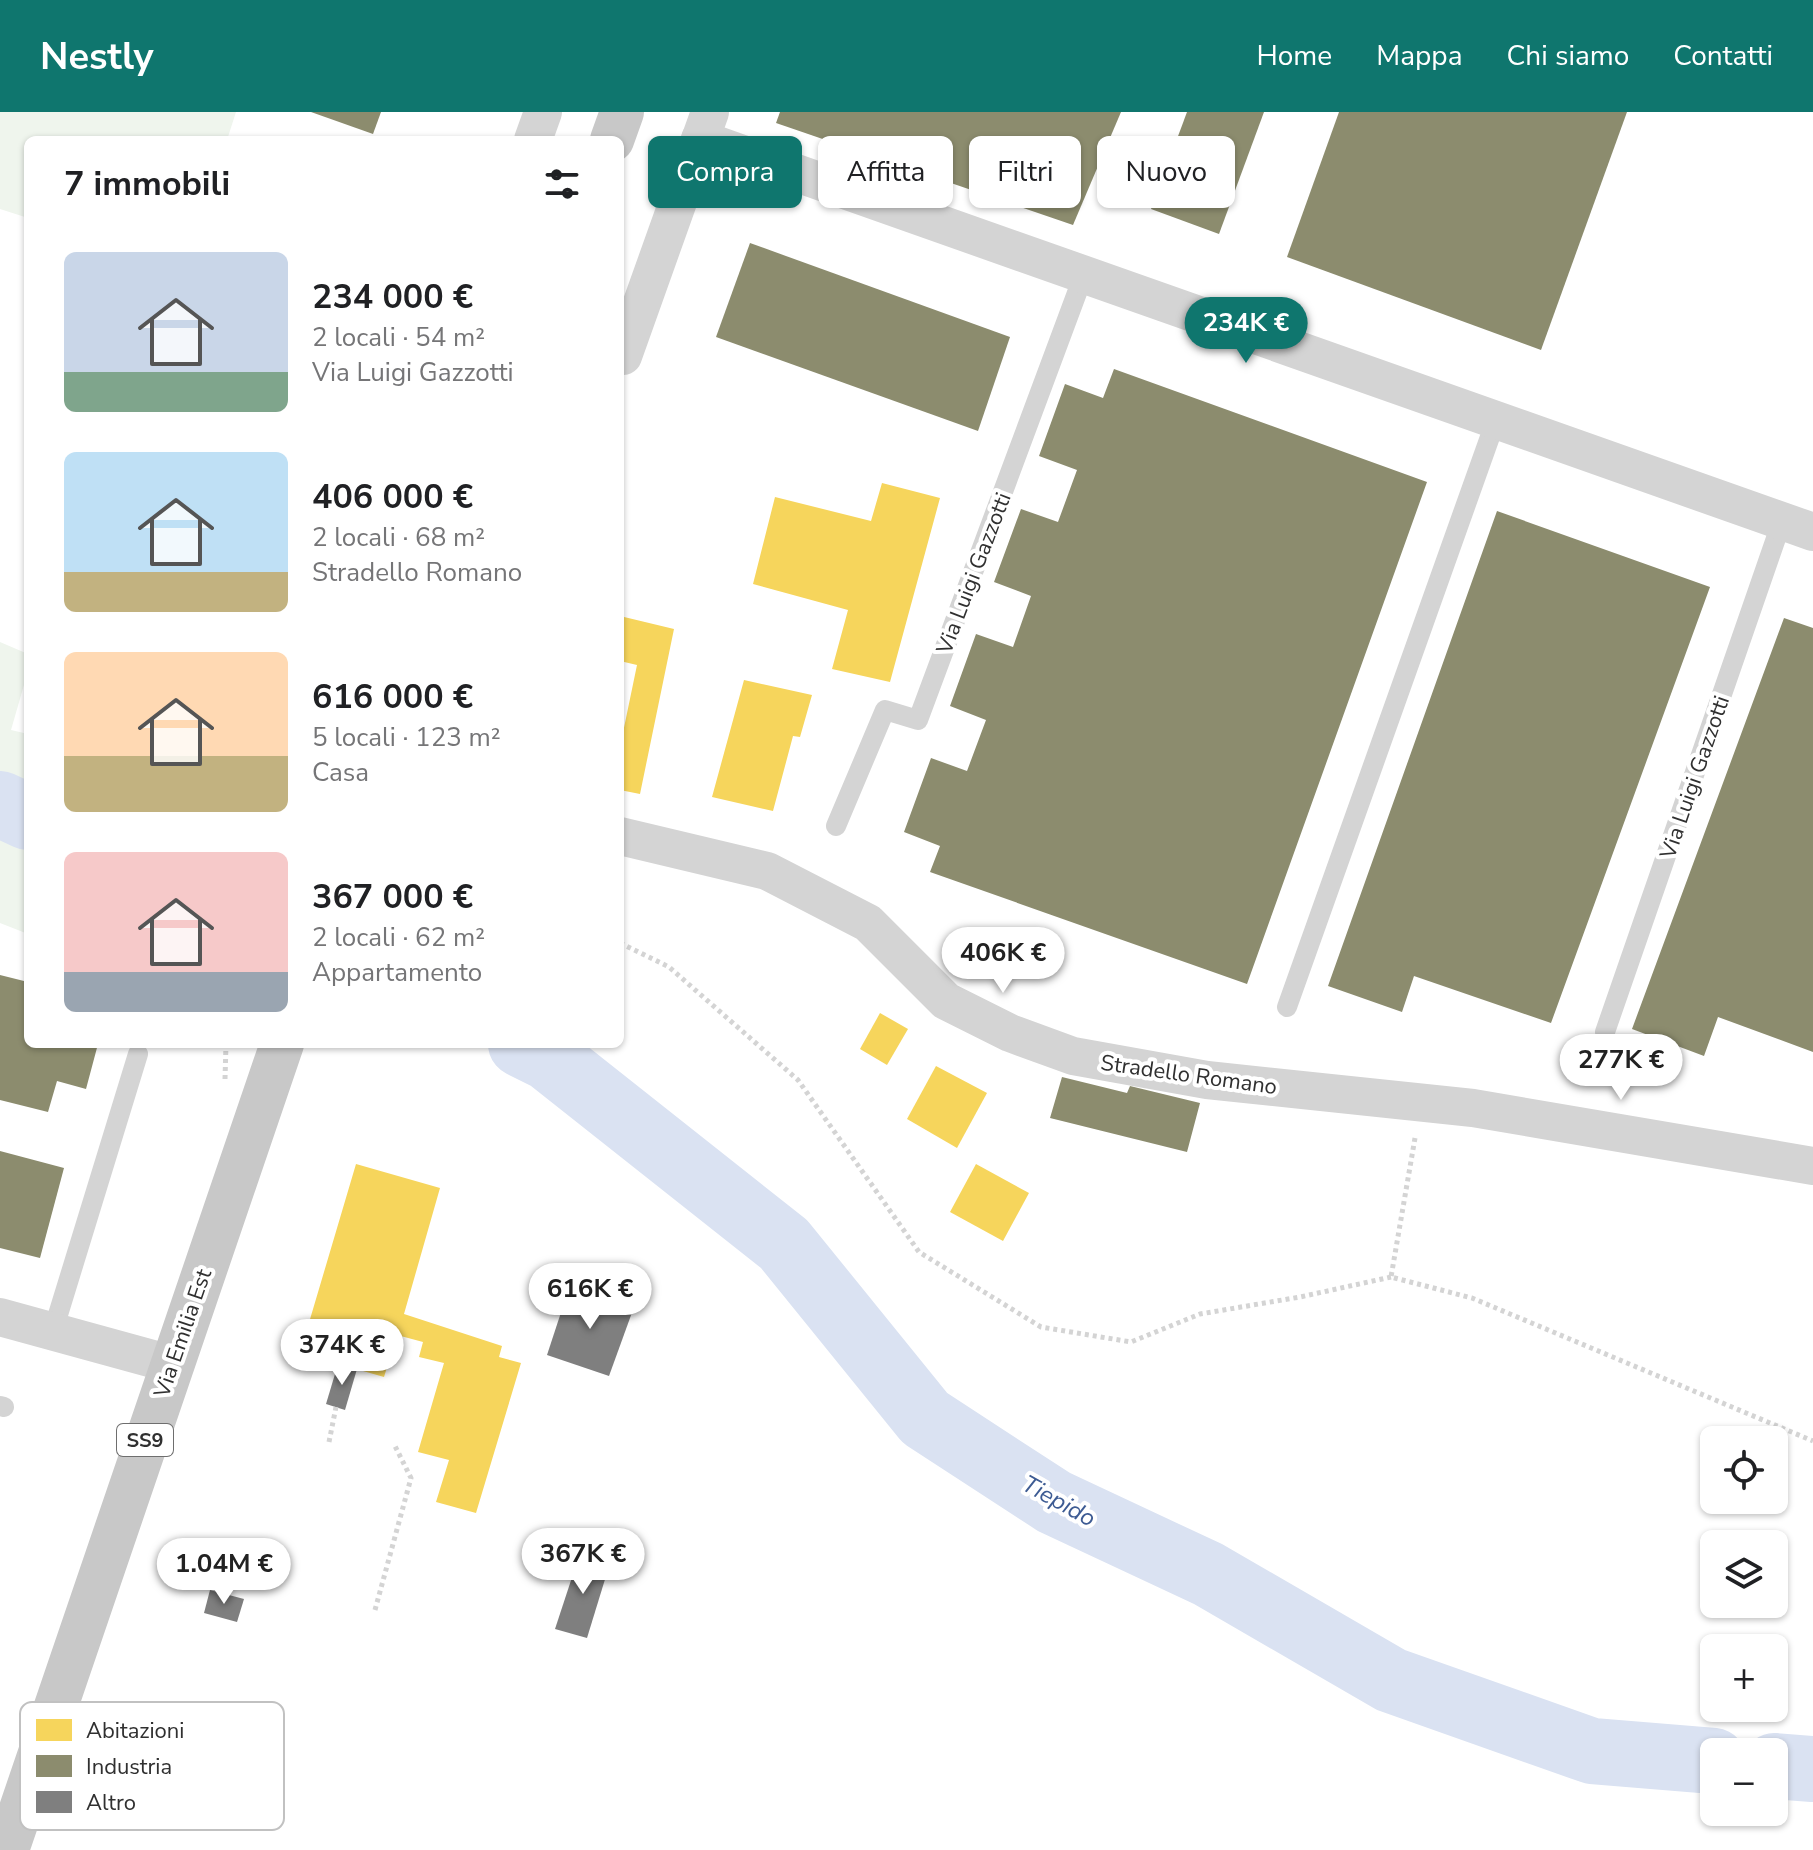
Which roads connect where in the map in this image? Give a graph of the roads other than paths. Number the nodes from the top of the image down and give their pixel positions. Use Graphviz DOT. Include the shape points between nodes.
graph roads {
  1 [pos="543,112"];
  2 [pos="622,112"];
  3 [pos="705,125"];
  4 [pos="534,136"];
  5 [pos="613,136"];
  6 [pos="1084,274"];
  7 [pos="624,353"];
  8 [pos="1496,420"];
  9 [pos="1798,527"];
  10 [pos="836,826"];
  11 [pos="624,837"];
  12 [pos="1287,1007"];
  13 [pos="1605,1032"];
  14 [pos="138,1054"];
  15 [pos="278,1055"];
  16 [pos="1813,1166"];
  17 [pos="0,1317"];
  18 [pos="53,1331"];
  19 [pos="171,1364"];
  20 [pos="57,1702"];
  21 [pos="20,1811"];
  22 [pos="7,1850"];
  1 -- 4 [label="street"];
  2 -- 5 [label="main road"];
  3 -- 6 [label="street, Via Luigi Gazzotti"];
  3 -- 7 [label="street"];
  6 -- 8 [label="street, Via Luigi Gazzotti"];
  6 -- 10 [label="lane, Via Luigi Gazzotti" via="918,720 885,710"];
  8 -- 9 [label="street, Via Luigi Gazzotti"];
  8 -- 12 [label="lane"];
  9 -- 13 [label="lane, Via Luigi Gazzotti"];
  11 -- 16 [label="street, Stradello Romano" via="767,871 868,923 946,1001 1073,1056 1207,1080 1473,1108"];
  14 -- 18 [label="lane"];
  15 -- 19 [label="main road, Via Emilia Est / SS9"];
  17 -- 18 [label="street"];
  18 -- 19 [label="street"];
  19 -- 20 [label="main road, Via Emilia Est / SS9"];
  21 -- 22 [label="main road, Via Emilia Est / SS9"];
}
